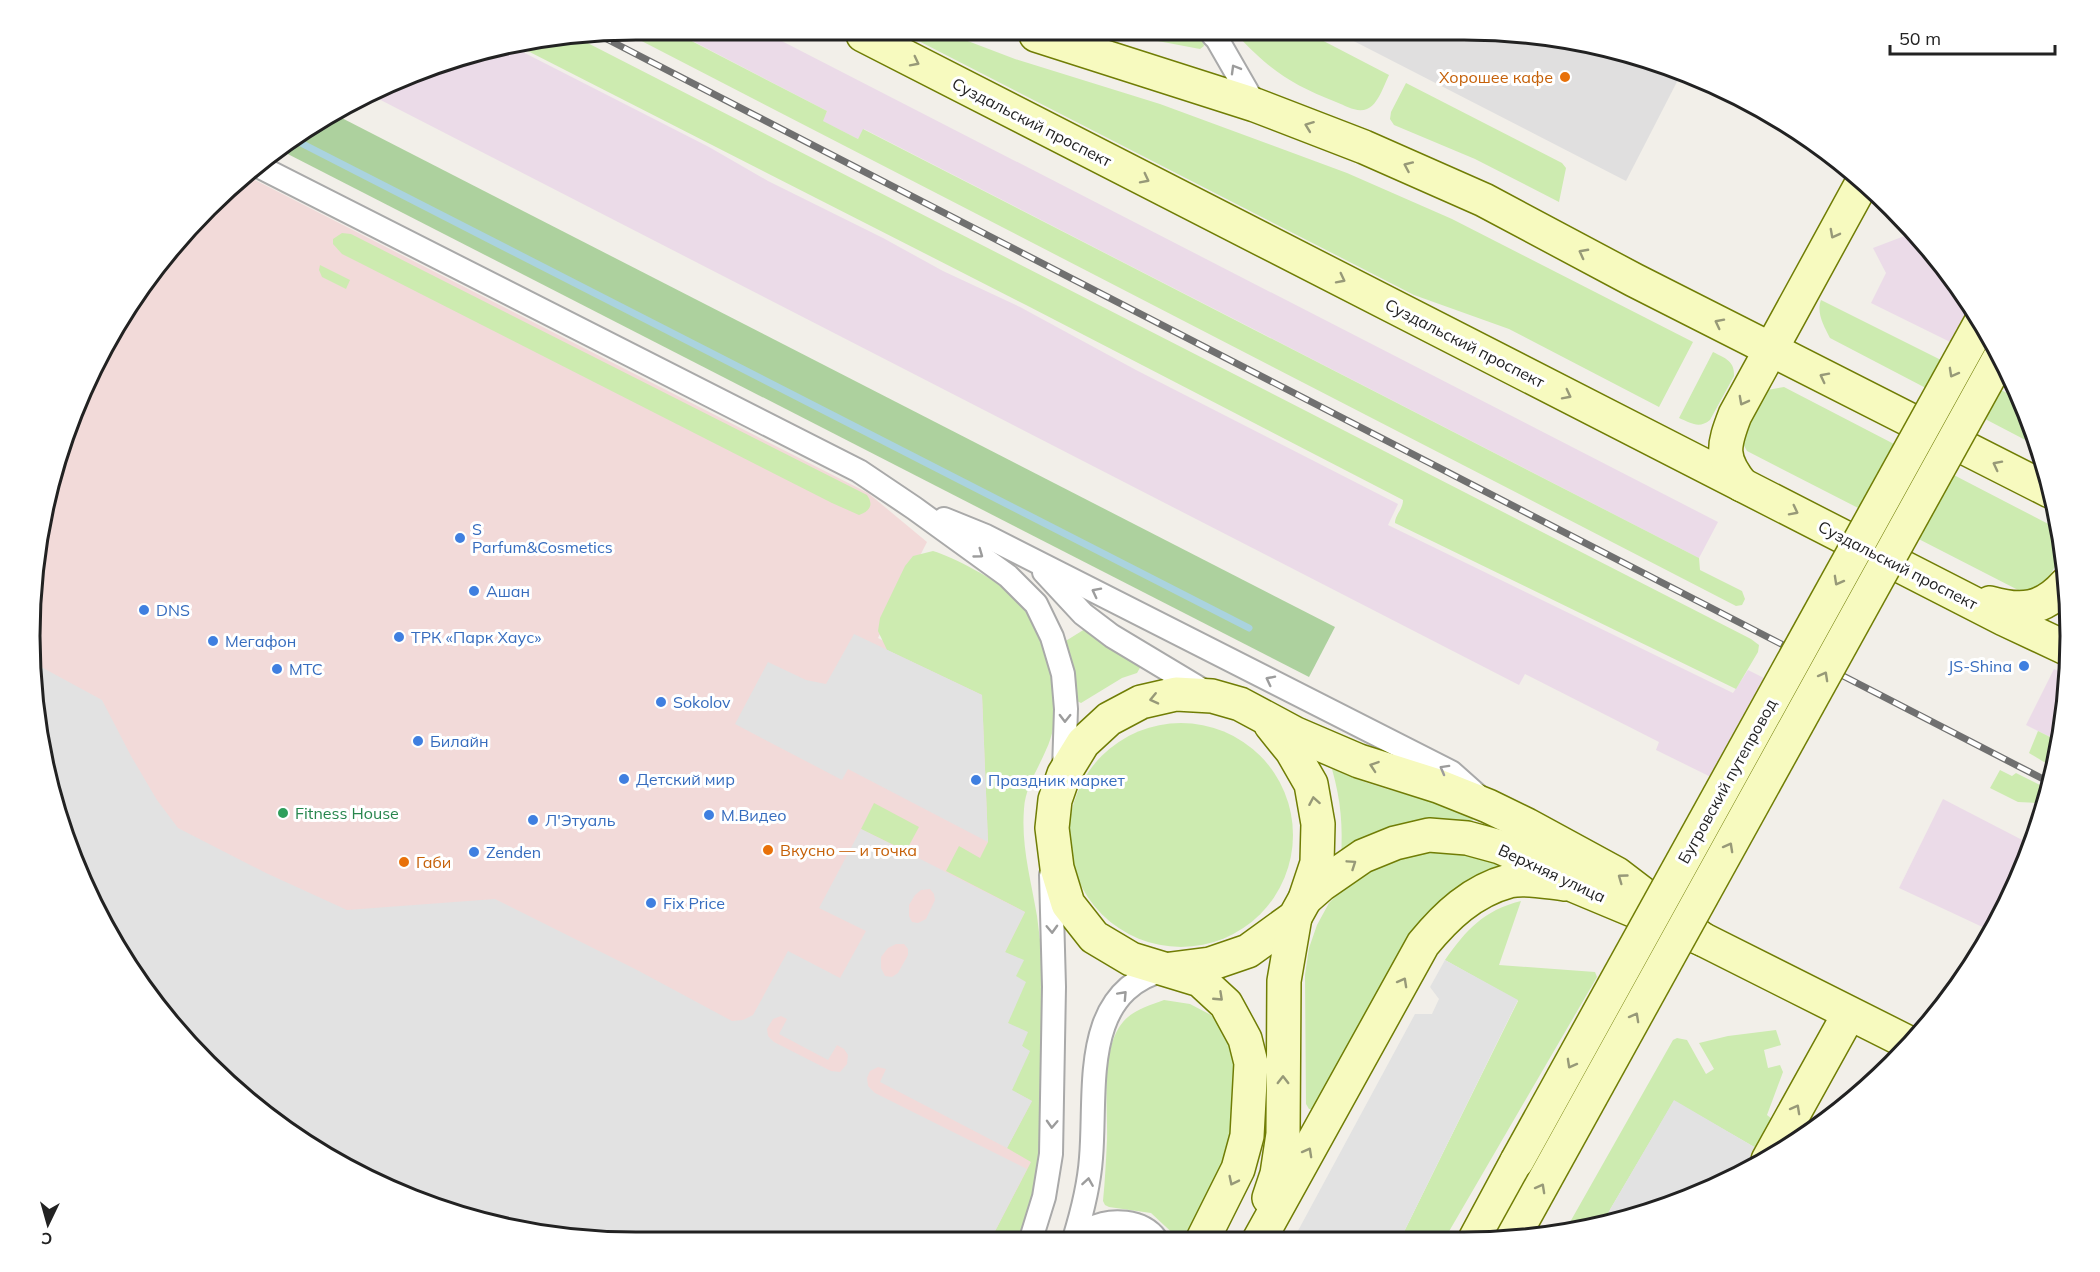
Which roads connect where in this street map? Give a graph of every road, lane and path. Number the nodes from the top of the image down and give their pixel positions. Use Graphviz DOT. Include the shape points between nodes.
graph roads {
  1 [pos="873,40"];
  2 [pos="1052,40"];
  3 [pos="1218,40"];
  4 [pos="1255,105"];
  5 [pos="266,170"];
  6 [pos="1858,189"];
  7 [pos="1976,331"];
  8 [pos="1770,350"];
  9 [pos="1995,367"];
  10 [pos="1742,485"];
  11 [pos="2040,486"];
  12 [pos="914,508"];
  13 [pos="1036,561"];
  14 [pos="2058,593"];
  15 [pos="1959,595"];
  16 [pos="2060,645"];
  17 [pos="1212,696"];
  18 [pos="1266,719"];
  19 [pos="1064,774"];
  20 [pos="1488,806"];
  21 [pos="1052,828"];
  22 [pos="1575,886"];
  23 [pos="1300,908"];
  24 [pos="1702,939"];
  25 [pos="1169,969"];
  26 [pos="1849,1014"];
  27 [pos="1902,1040"];
  28 [pos="1778,1142"];
  29 [pos="1518,1228"];
  30 [pos="1478,1231"];
  31 [pos="1033,1232"];
  32 [pos="1076,1232"];
  33 [pos="1086,1232"];
  34 [pos="1151,1232"];
  35 [pos="1206,1232"];
  36 [pos="1259,1232"];
  37 [pos="1261,1232"];
  1 -- 10 [label="main road, Суздальский проспект, one-way"];
  2 -- 4 [label="main road"];
  4 -- 3 [label="street, one-way"];
  8 -- 4 [label="main road, one-way" via="1484,200"];
  5 -- 12 [label="street" via="859,471"];
  6 -- 8 [label="main road, one-way"];
  7 -- 30 [label="main road, Бугровский путепровод, one-way, bridge"];
  8 -- 10 [label="main road, one-way" via="1735,415 1726,446 1726,460"];
  11 -- 8 [label="main road, one-way"];
  29 -- 9 [label="main road, Бугровский путепровод, one-way, bridge"];
  10 -- 15 [label="main road, Суздальский проспект, one-way"];
  12 -- 13 [label="street" via="986,536"];
  12 -- 19 [label="street, one-way" via="1008,576 1036,604 1052,637 1063,674"];
  13 -- 17 [label="street" via="1083,614 1105,631"];
  20 -- 13 [label="street, one-way" via="1451,772"];
  14 -- 15 [label="main road" via="2029,609 2010,609"];
  15 -- 16 [label="main road, Суздальский проспект"];
  17 -- 18 [label="main road, Верхняя улица" via="1240,704"];
  17 -- 19 [label="main road, Верхняя улица, one-way" via="1176,694 1141,702 1119,713 1083,743"];
  20 -- 18 [label="main road, Верхняя улица, one-way" via="1359,761"];
  23 -- 18 [label="main road, one-way" via="1317,862 1318,824 1311,784 1292,751"];
  19 -- 21 [label="main road, Верхняя улица" via="1055,800"];
  24 -- 20 [label="main road, Верхняя улица, one-way" via="1617,874"];
  21 -- 25 [label="main road, Верхняя улица" via="1057,867 1068,904 1094,937 1131,959"];
  21 -- 31 [label="street, one-way" via="1051,1155"];
  23 -- 22 [label="main road, Верхняя улица, one-way" via="1321,885 1363,856 1429,835 1467,838 1500,847 1552,870"];
  22 -- 24 [label="main road, Верхняя улица"];
  37 -- 22 [label="main road, one-way" via="1423,944 1445,918 1474,897 1510,881 1539,880"];
  23 -- 25 [label="main road, Верхняя улица" via="1248,951 1210,964"];
  36 -- 23 [label="main road, one-way" via="1277,1174 1283,1134 1284,981"];
  24 -- 26 [label="main road, Верхняя улица"];
  32 -- 25 [label="street, one-way" via="1091,1160 1094,1066 1102,1027 1121,995 1148,974"];
  25 -- 35 [label="main road, Верхняя улица, one-way" via="1200,980 1226,1004 1245,1039 1251,1063 1247,1136 1238,1169"];
  26 -- 27 [label="main road, Верхняя улица"];
  28 -- 26 [label="main road, one-way"];
  33 -- 34 [label="street" via="1122,1221"];
}
